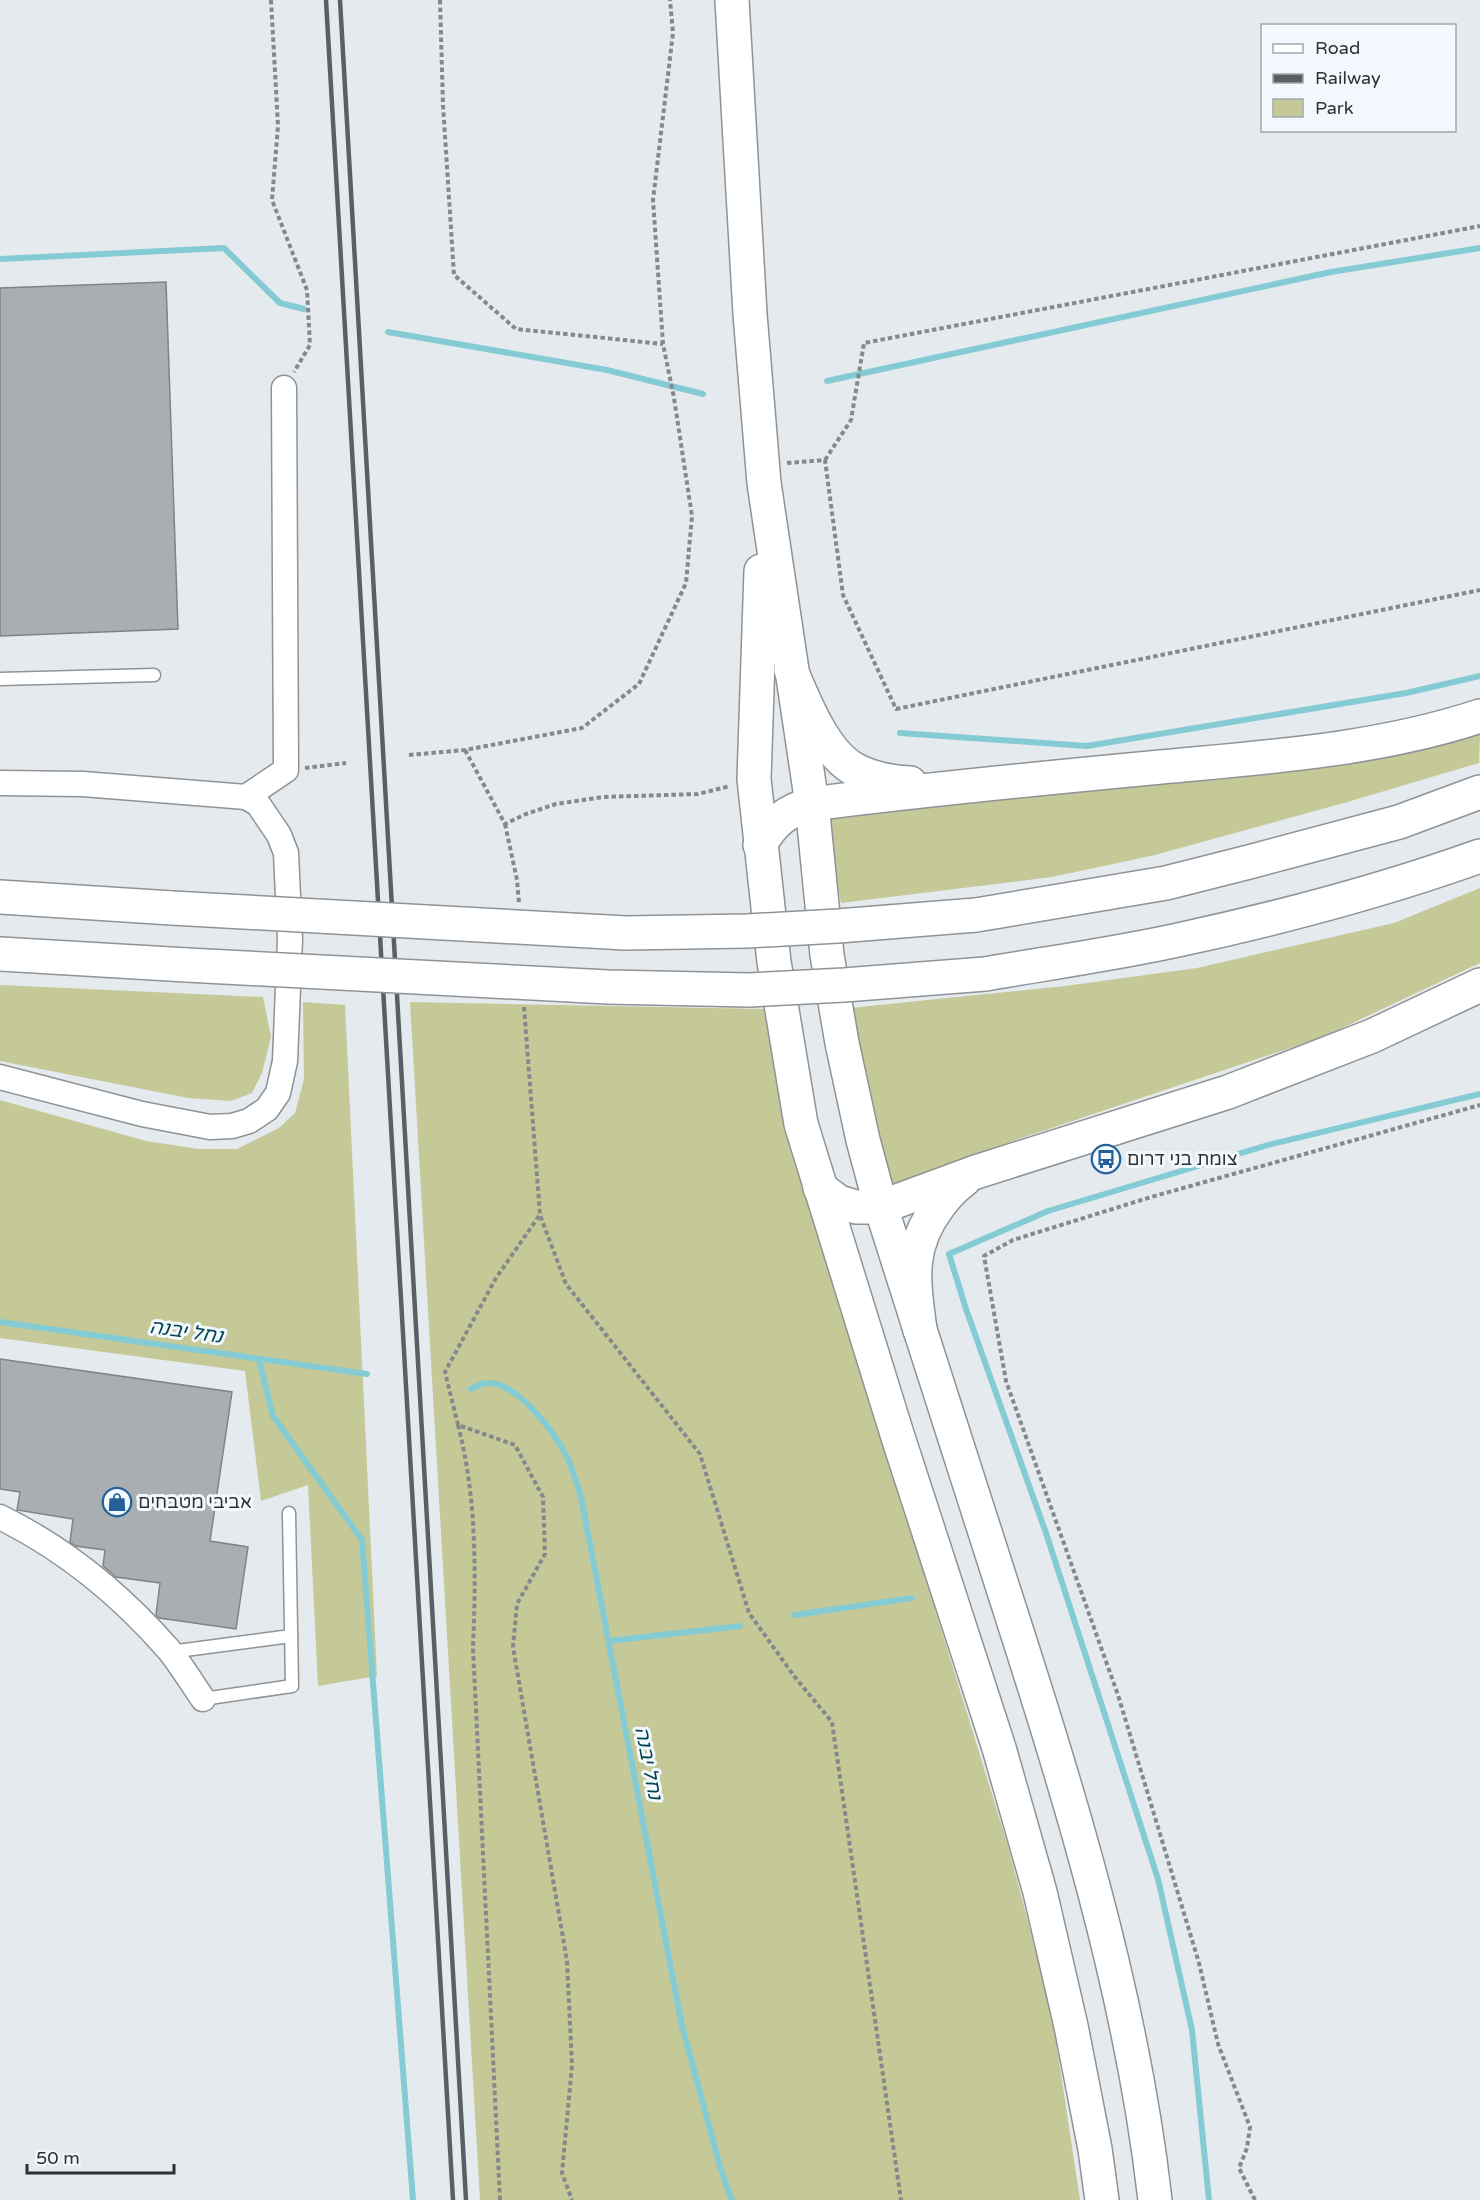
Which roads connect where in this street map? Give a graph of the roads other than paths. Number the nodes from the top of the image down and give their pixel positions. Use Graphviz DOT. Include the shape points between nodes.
graph roads {
  1 [pos="732,0"];
  2 [pos="284,388"];
  3 [pos="764,474"];
  4 [pos="791,670"];
  5 [pos="154,675"];
  6 [pos="0,679"];
  7 [pos="1480,716"];
  8 [pos="0,783"];
  9 [pos="948,787"];
  10 [pos="1480,792"];
  11 [pos="246,797"];
  12 [pos="812,804"];
  13 [pos="760,845"];
  14 [pos="1480,856"];
  15 [pos="0,891"];
  16 [pos="0,897"];
  17 [pos="70,901"];
  18 [pos="0,954"];
  19 [pos="1480,985"];
  20 [pos="0,1077"];
  21 [pos="976,1172"];
  22 [pos="820,1188"];
  23 [pos="880,1207"];
  24 [pos="920,1330"];
  25 [pos="289,1513"];
  26 [pos="0,1517"];
  27 [pos="291,1636"];
  28 [pos="170,1652"];
  29 [pos="203,1699"];
  30 [pos="1102,2200"];
  31 [pos="1155,2200"];
  1 -- 3 [label="highway" via="750,314"];
  2 -- 11 [label="street" via="286,770"];
  3 -- 4 [label="highway"];
  3 -- 13 [label="highway" via="754,779"];
  4 -- 9 [label="highway" via="822,734 852,768 899,782"];
  4 -- 12 [label="highway"];
  5 -- 6 [label="lane"];
  7 -- 9 [label="highway" via="1381,740 1310,751"];
  8 -- 11 [label="street" via="83,784"];
  9 -- 12 [label="highway"];
  10 -- 17 [label="highway, bridge" via="1399,822 1207,873 976,915 759,931 626,933"];
  11 -- 20 [label="street" via="258,804 286,853 290,939 285,1061 278,1093 267,1109 249,1121 210,1127 142,1114"];
  12 -- 13 [label="highway" via="797,807 769,828"];
  12 -- 23 [label="highway" via="827,955 842,1043"];
  13 -- 22 [label="highway" via="774,962 801,1124"];
  14 -- 18 [label="highway, bridge" via="1359,895 1178,940 985,974 844,986 749,990 608,987"];
  15 -- 17 [label="highway"];
  16 -- 17 [label="highway"];
  19 -- 21 [label="highway" via="1372,1036 1228,1092"];
  21 -- 23 [label="highway"];
  21 -- 24 [label="highway" via="949,1193 925,1226 917,1246 914,1267"];
  22 -- 23 [label="highway" via="838,1202"];
  22 -- 30 [label="highway" via="999,1748 1040,1892 1071,2026"];
  23 -- 24 [label="highway"];
  24 -- 31 [label="highway" via="1050,1732 1092,1878 1126,2026"];
  25 -- 27 [label="lane"];
  26 -- 28 [label="street" via="31,1532 86,1571 130,1609"];
  27 -- 28 [label="lane"];
  27 -- 29 [label="lane" via="292,1686"];
  28 -- 29 [label="street"];
}
